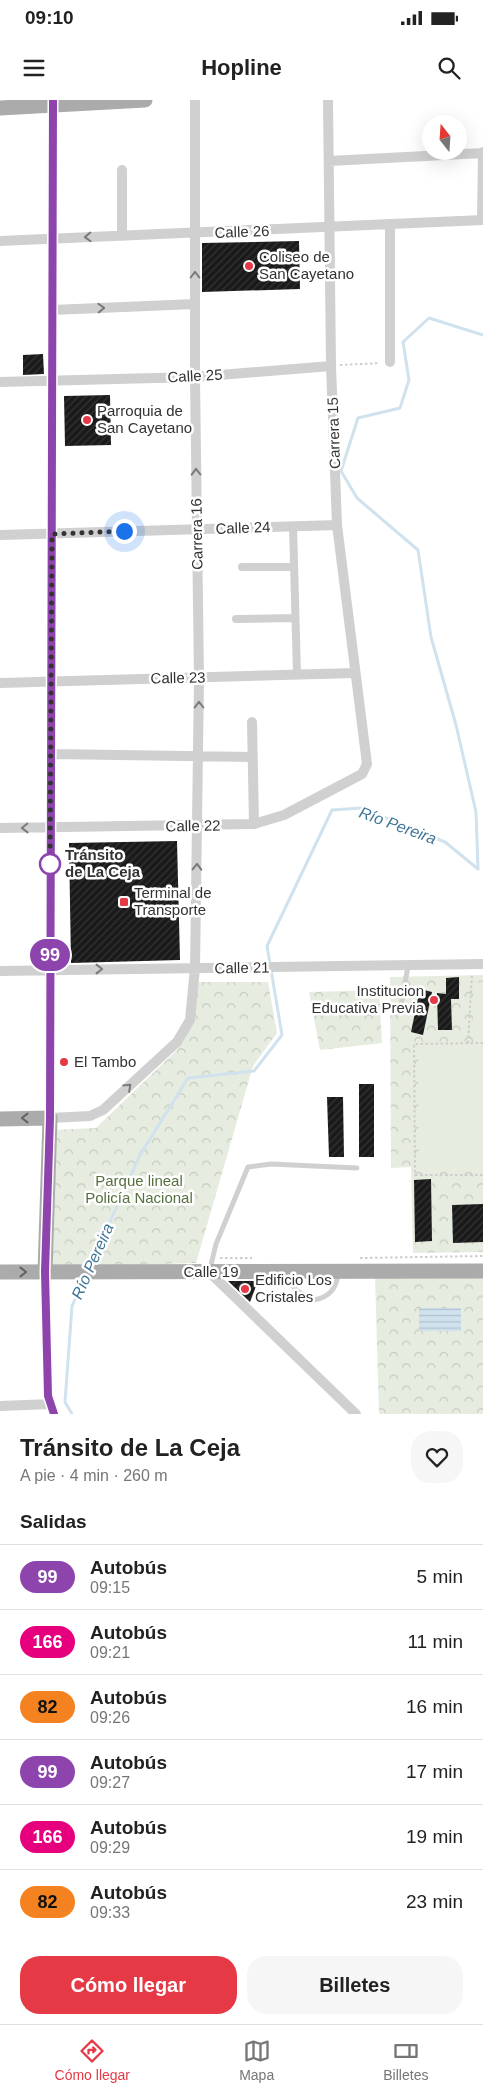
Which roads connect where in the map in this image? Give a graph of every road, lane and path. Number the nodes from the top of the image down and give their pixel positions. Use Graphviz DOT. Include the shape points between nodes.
graph roads {
  1 [pos="145,100"];
  2 [pos="195,100"];
  3 [pos="328,100"];
  4 [pos="53,103"];
  5 [pos="0,108"];
  6 [pos="483,152"];
  7 [pos="329,161"];
  8 [pos="122,170"];
  9 [pos="482,220"];
  10 [pos="390,225"];
  11 [pos="329,228"];
  12 [pos="195,233"];
  13 [pos="122,236"];
  14 [pos="53,238"];
  15 [pos="0,241"];
  16 [pos="195,304"];
  17 [pos="52,310"];
  18 [pos="390,362"];
  19 [pos="331,366"];
  20 [pos="195,377"];
  21 [pos="52,380"];
  22 [pos="0,382"];
  23 [pos="337,525"];
  24 [pos="292,526"];
  25 [pos="196,529"];
  26 [pos="52,534"];
  27 [pos="0,535"];
  28 [pos="242,567"];
  29 [pos="293,567"];
  30 [pos="294,618"];
  31 [pos="236,619"];
  32 [pos="355,674"];
  33 [pos="297,675"];
  34 [pos="199,678"];
  35 [pos="51,681"];
  36 [pos="0,683"];
  37 [pos="252,722"];
  38 [pos="51,754"];
  39 [pos="199,757"];
  40 [pos="252,757"];
  41 [pos="368,764"];
  42 [pos="254,824"];
  43 [pos="198,827"];
  44 [pos="0,828"];
  45 [pos="50,828"];
  46 [pos="478,964"];
  47 [pos="408,966"];
  48 [pos="195,968"];
  49 [pos="50,969"];
  50 [pos="0,971"];
  51 [pos="401,1006"];
  52 [pos="483,1043"];
  53 [pos="468,1044"];
  54 [pos="0,1118"];
  55 [pos="50,1118"];
  56 [pos="357,1168"];
  57 [pos="483,1175"];
  58 [pos="483,1256"];
  59 [pos="260,1258"];
  60 [pos="357,1258"];
  61 [pos="211,1265"];
  62 [pos="483,1271"];
  63 [pos="0,1272"];
  64 [pos="45,1272"];
  65 [pos="281,1272"];
  66 [pos="338,1272"];
  67 [pos="0,1406"];
  68 [pos="52,1409"];
  69 [pos="356,1414"];
  1 -- 4 [label="main road"];
  2 -- 12 [label="street, Carrera 16"];
  3 -- 7 [label="street, Carrera 15"];
  4 -- 5 [label="main road"];
  4 -- 14 [label="street"];
  6 -- 7 [label="street"];
  6 -- 9 [label="street"];
  7 -- 11 [label="street, Carrera 15"];
  8 -- 13 [label="street"];
  9 -- 10 [label="street, Calle 26"];
  10 -- 11 [label="street, Calle 26"];
  10 -- 18 [label="street"];
  11 -- 12 [label="street, Calle 26"];
  11 -- 19 [label="street, Carrera 15"];
  12 -- 13 [label="street, Calle 26"];
  16 -- 12 [label="street, Carrera 16, one-way"];
  13 -- 14 [label="street, Calle 26, one-way"];
  14 -- 15 [label="street, Calle 26"];
  14 -- 17 [label="street"];
  17 -- 16 [label="street, one-way"];
  16 -- 20 [label="street, Carrera 16"];
  17 -- 21 [label="street"];
  18 -- 19 [label="path"];
  19 -- 20 [label="street, Calle 25"];
  19 -- 23 [label="street, Carrera 15"];
  20 -- 21 [label="street, Calle 25"];
  25 -- 20 [label="street, Carrera 16, one-way"];
  21 -- 22 [label="street, Calle 25"];
  21 -- 26 [label="street"];
  23 -- 24 [label="street, Calle 24"];
  23 -- 32 [label="street, Carrera 15"];
  24 -- 25 [label="street, Calle 24"];
  24 -- 29 [label="street"];
  25 -- 26 [label="street, Calle 24"];
  25 -- 34 [label="street, Carrera 16"];
  26 -- 27 [label="street, Calle 24"];
  26 -- 35 [label="street"];
  28 -- 29 [label="street"];
  29 -- 30 [label="street"];
  30 -- 31 [label="street"];
  30 -- 33 [label="street"];
  32 -- 33 [label="street, Calle 23"];
  32 -- 41 [label="street, Carrera 15"];
  33 -- 34 [label="street, Calle 23"];
  34 -- 35 [label="street, Calle 23"];
  39 -- 34 [label="street, Carrera 16, one-way"];
  35 -- 36 [label="street, Calle 23"];
  35 -- 38 [label="street"];
  37 -- 40 [label="street"];
  38 -- 39 [label="street"];
  38 -- 45 [label="street"];
  39 -- 40 [label="street"];
  39 -- 43 [label="street, Carrera 16"];
  40 -- 42 [label="street"];
  41 -- 42 [label="street, Calle 22" via="362,774 284,815"];
  42 -- 43 [label="street, Calle 22"];
  43 -- 45 [label="street, Calle 22"];
  48 -- 43 [label="street, Carrera 16, one-way"];
  45 -- 44 [label="street, Calle 22, one-way"];
  45 -- 49 [label="street"];
  46 -- 47 [label="street, Calle 21"];
  46 -- 53 [label="path"];
  47 -- 48 [label="street, Calle 21"];
  47 -- 51 [label="lane"];
  49 -- 48 [label="street, Calle 21, one-way"];
  55 -- 48 [label="street, Carrera 16, one-way" via="90,1116 103,1110 177,1042 190,1020"];
  49 -- 50 [label="street, Calle 21"];
  49 -- 55 [label="street"];
  52 -- 53 [label="path"];
  53 -- 57 [label="path" via="414,1044 415,1174"];
  55 -- 54 [label="main road, one-way"];
  55 -- 64 [label="main road"];
  56 -- 61 [label="lane" via="271,1164 248,1167 216,1244"];
  58 -- 60 [label="path"];
  59 -- 61 [label="path"];
  61 -- 64 [label="main road, Calle 19" via="86,1273"];
  61 -- 65 [label="main road, Calle 19"];
  61 -- 69 [label="street"];
  62 -- 66 [label="main road, Calle 19"];
  63 -- 64 [label="main road, Calle 19, one-way"];
  64 -- 68 [label="street" via="48,1396"];
  65 -- 66 [label="main road, Calle 19"];
  65 -- 66 [label="lane" via="297,1291 314,1300 333,1291 338,1282"];
  67 -- 68 [label="street"];
}
